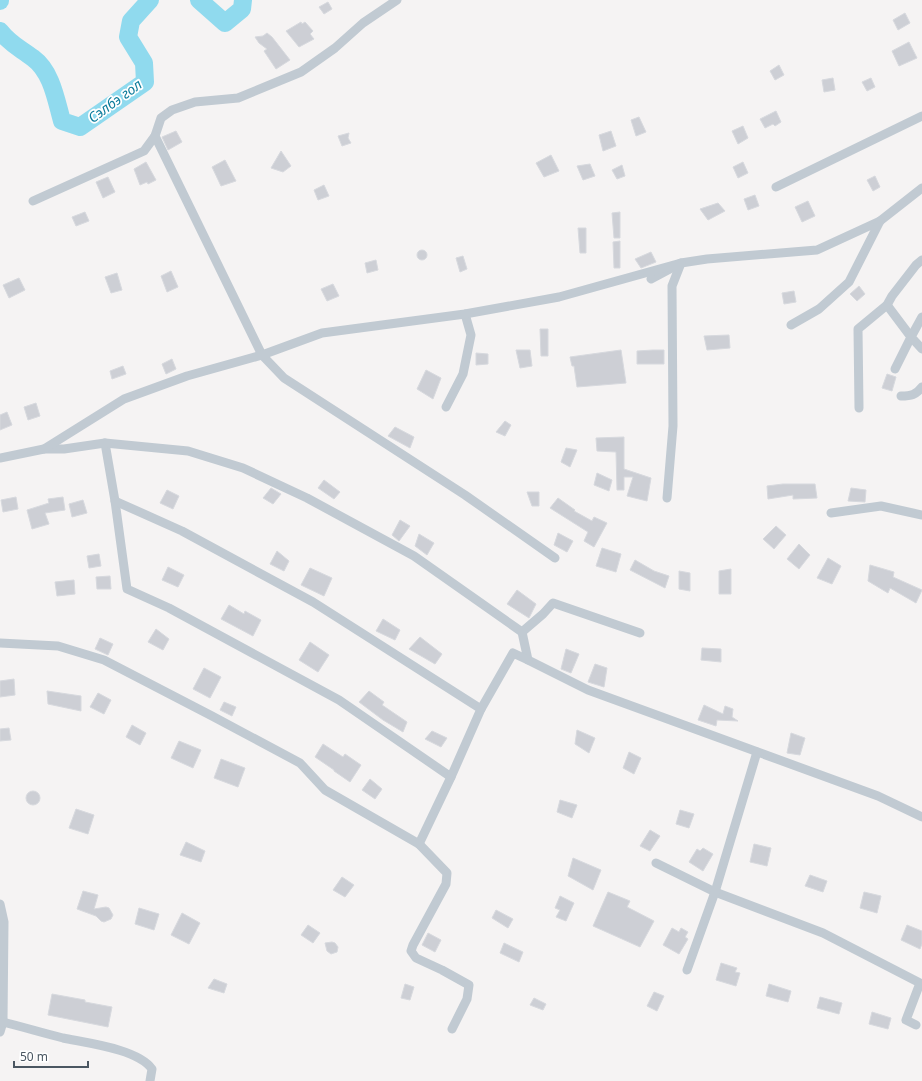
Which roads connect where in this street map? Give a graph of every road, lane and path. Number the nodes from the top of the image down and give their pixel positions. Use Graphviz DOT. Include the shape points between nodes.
graph roads {
  1 [pos="397,0"];
  2 [pos="922,116"];
  3 [pos="156,136"];
  4 [pos="776,187"];
  5 [pos="922,188"];
  6 [pos="33,202"];
  7 [pos="880,221"];
  8 [pos="922,260"];
  9 [pos="681,263"];
  10 [pos="651,280"];
  11 [pos="887,305"];
  12 [pos="465,314"];
  13 [pos="922,317"];
  14 [pos="791,325"];
  15 [pos="910,337"];
  16 [pos="922,349"];
  17 [pos="262,356"];
  18 [pos="895,369"];
  19 [pos="922,387"];
  20 [pos="901,396"];
  21 [pos="446,407"];
  22 [pos="859,408"];
  23 [pos="105,443"];
  24 [pos="44,449"];
  25 [pos="0,458"];
  26 [pos="668,498"];
  27 [pos="115,501"];
  28 [pos="831,514"];
  29 [pos="922,515"];
  30 [pos="555,558"];
  31 [pos="522,632"];
  32 [pos="640,633"];
  33 [pos="0,643"];
  34 [pos="528,660"];
  35 [pos="481,708"];
  36 [pos="757,752"];
  37 [pos="451,777"];
  38 [pos="922,817"];
  39 [pos="419,844"];
  40 [pos="656,863"];
  41 [pos="715,892"];
  42 [pos="0,904"];
  43 [pos="687,970"];
  44 [pos="3,1022"];
  45 [pos="916,1025"];
  46 [pos="452,1029"];
  47 [pos="0,1032"];
  48 [pos="150,1081"];
  1 -- 3 [label="street" via="301,72 238,98 195,102 172,110 161,118"];
  2 -- 4 [label="street"];
  3 -- 6 [label="street" via="144,151"];
  3 -- 17 [label="street"];
  5 -- 7 [label="street"];
  7 -- 9 [label="street" via="817,250"];
  7 -- 14 [label="street" via="849,282 819,309"];
  8 -- 11 [label="street"];
  9 -- 10 [label="street"];
  9 -- 12 [label="street" via="559,297"];
  9 -- 26 [label="street" via="672,286 673,426"];
  11 -- 15 [label="street"];
  11 -- 22 [label="street" via="858,329"];
  12 -- 17 [label="street" via="322,334"];
  12 -- 21 [label="street" via="471,335 463,374"];
  13 -- 15 [label="street"];
  15 -- 16 [label="street"];
  15 -- 18 [label="street"];
  17 -- 24 [label="street" via="186,376 124,398"];
  17 -- 30 [label="street" via="284,378 465,494"];
  19 -- 20 [label="street" via="917,393"];
  23 -- 24 [label="street" via="64,450"];
  23 -- 27 [label="street"];
  23 -- 31 [label="street" via="188,451 243,468 307,498 414,556"];
  24 -- 25 [label="street"];
  27 -- 35 [label="street" via="182,531 312,602"];
  27 -- 37 [label="street" via="127,589 169,608 339,700"];
  28 -- 29 [label="street" via="881,506"];
  31 -- 32 [label="street" via="553,603"];
  31 -- 34 [label="street"];
  33 -- 39 [label="street" via="58,646 104,660 300,763 325,790"];
  34 -- 35 [label="street" via="513,653"];
  34 -- 36 [label="street" via="588,690"];
  35 -- 37 [label="street"];
  36 -- 38 [label="street" via="878,796"];
  36 -- 41 [label="street"];
  37 -- 39 [label="street"];
  39 -- 46 [label="street" via="447,873 446,884 411,951 416,958 469,985 466,999"];
  40 -- 41 [label="street"];
  41 -- 43 [label="street"];
  41 -- 45 [label="street" via="823,933 920,983 906,1020"];
  42 -- 44 [label="street" via="4,922"];
  44 -- 47 [label="street"];
  44 -- 48 [label="street" via="117,1049 148,1063 152,1069"];
}
